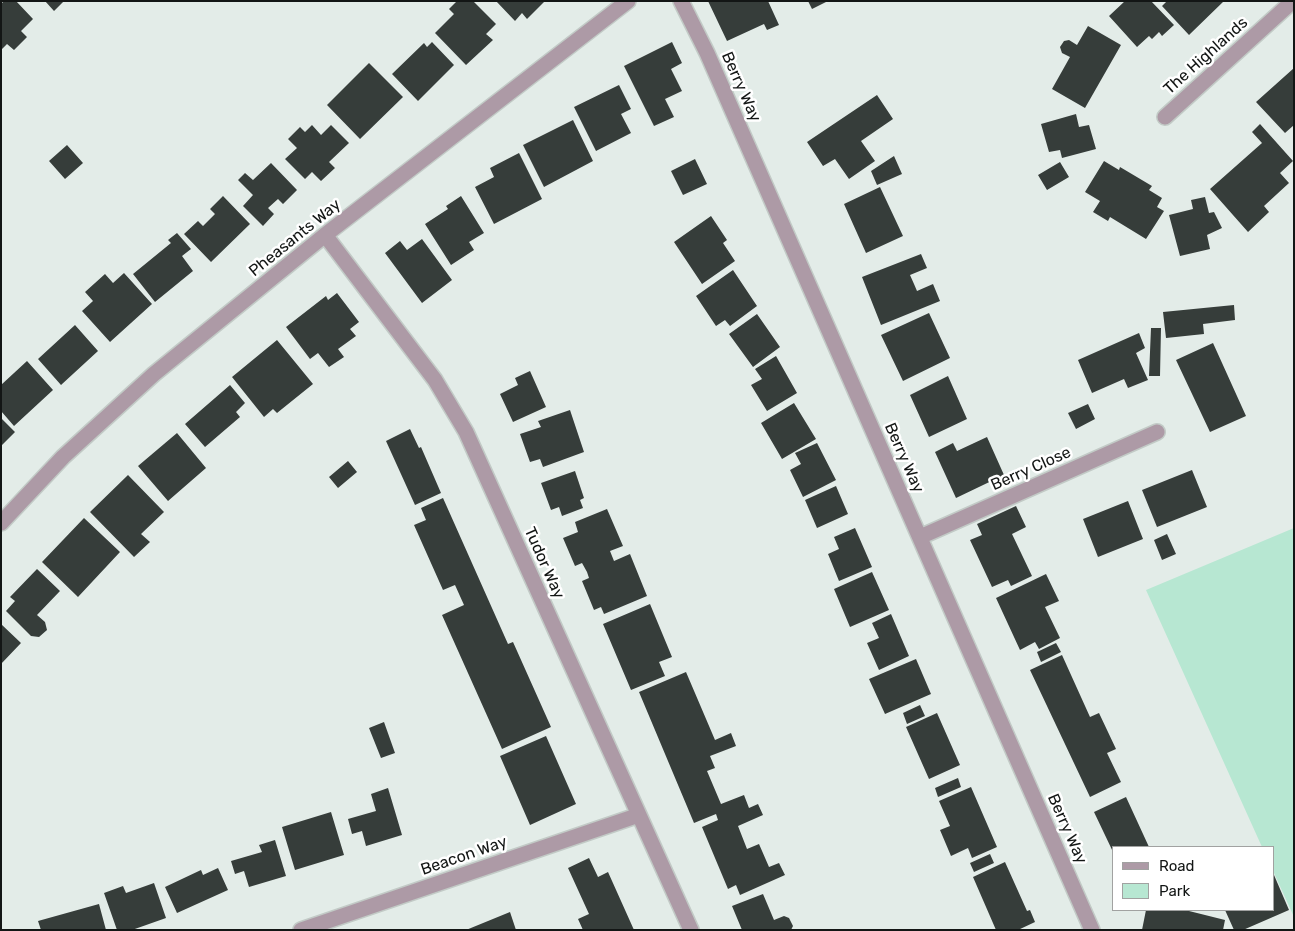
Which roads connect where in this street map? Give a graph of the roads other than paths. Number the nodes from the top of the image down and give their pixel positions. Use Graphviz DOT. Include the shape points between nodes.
graph roads {
  1 [pos="628,1"];
  2 [pos="681,1"];
  3 [pos="1293,1"];
  4 [pos="1165,117"];
  5 [pos="326,235"];
  6 [pos="1157,432"];
  7 [pos="1,523"];
  8 [pos="920,537"];
  9 [pos="638,815"];
  10 [pos="301,930"];
  11 [pos="691,930"];
  12 [pos="1092,930"];
  1 -- 5 [label="street, Pheasants Way"];
  2 -- 8 [label="street, Berry Way" via="707,53"];
  3 -- 4 [label="street, The Highlands"];
  5 -- 7 [label="street, Pheasants Way" via="154,374 63,457"];
  5 -- 9 [label="street, Tudor Way" via="435,380 466,432"];
  6 -- 8 [label="street, Berry Close"];
  8 -- 12 [label="street, Berry Way"];
  9 -- 10 [label="street, Beacon Way"];
  9 -- 11 [label="street, Tudor Way"];
}
